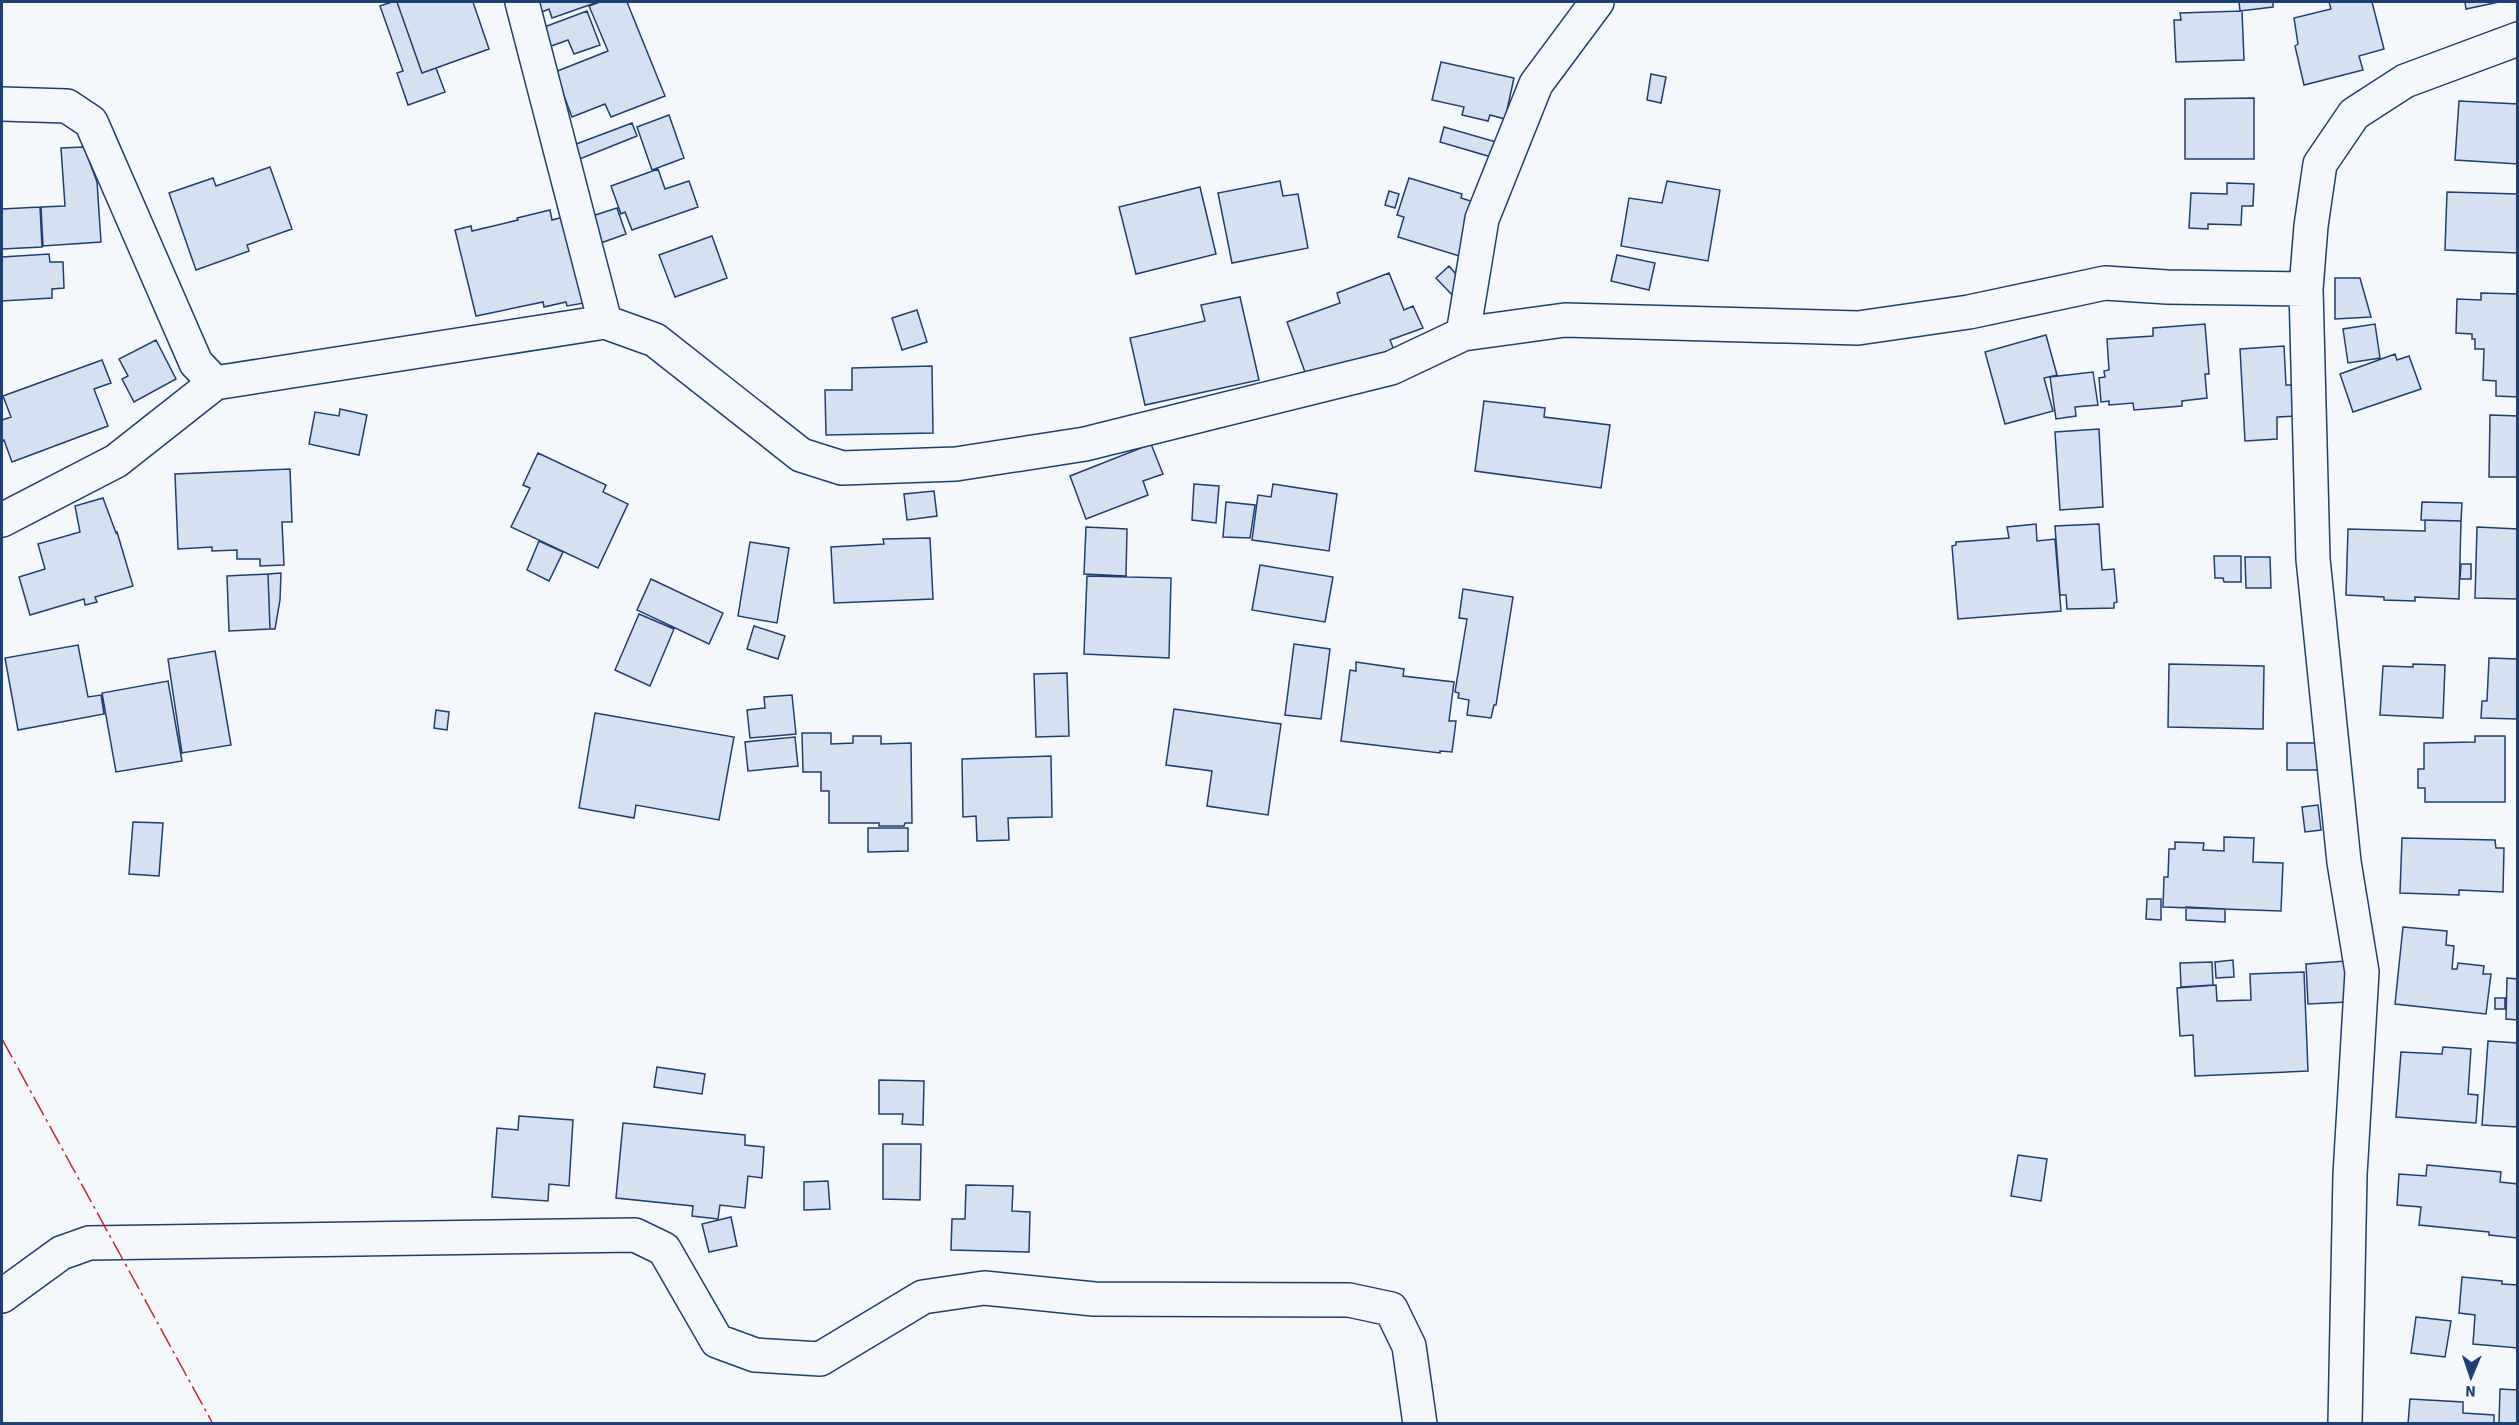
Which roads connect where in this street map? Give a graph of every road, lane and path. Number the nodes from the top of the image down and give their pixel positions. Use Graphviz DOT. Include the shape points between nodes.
graph roads {
  1 [pos="522,2"];
  2 [pos="1597,2"];
  3 [pos="2517,39"];
  4 [pos="2,104"];
  5 [pos="2306,289"];
  6 [pos="604,322"];
  7 [pos="1463,334"];
  8 [pos="215,383"];
  9 [pos="2,520"];
  10 [pos="2,1296"];
  11 [pos="1420,1424"];
  12 [pos="2345,1424"];
  1 -- 6 [label="street"];
  2 -- 7 [label="street" via="1536,84 1482,219"];
  3 -- 5 [label="street" via="2405,81 2354,114 2320,164"];
  4 -- 8 [label="street" via="67,106 91,122 196,363"];
  5 -- 7 [label="street" via="2105,283 1969,312 1858,328 1565,320"];
  5 -- 12 [label="street" via="2313,559 2344,862 2362,972 2350,1176"];
  6 -- 7 [label="street" via="656,340 801,455 842,468 956,464 1085,444 1391,368"];
  6 -- 8 [label="street"];
  8 -- 9 [label="street" via="116,461"];
  10 -- 11 [label="street" via="61,1253 88,1243 635,1235 664,1249 717,1341 755,1355 820,1359 923,1296 984,1288 1094,1299 1349,1300 1391,1309 1409,1346"];
}
